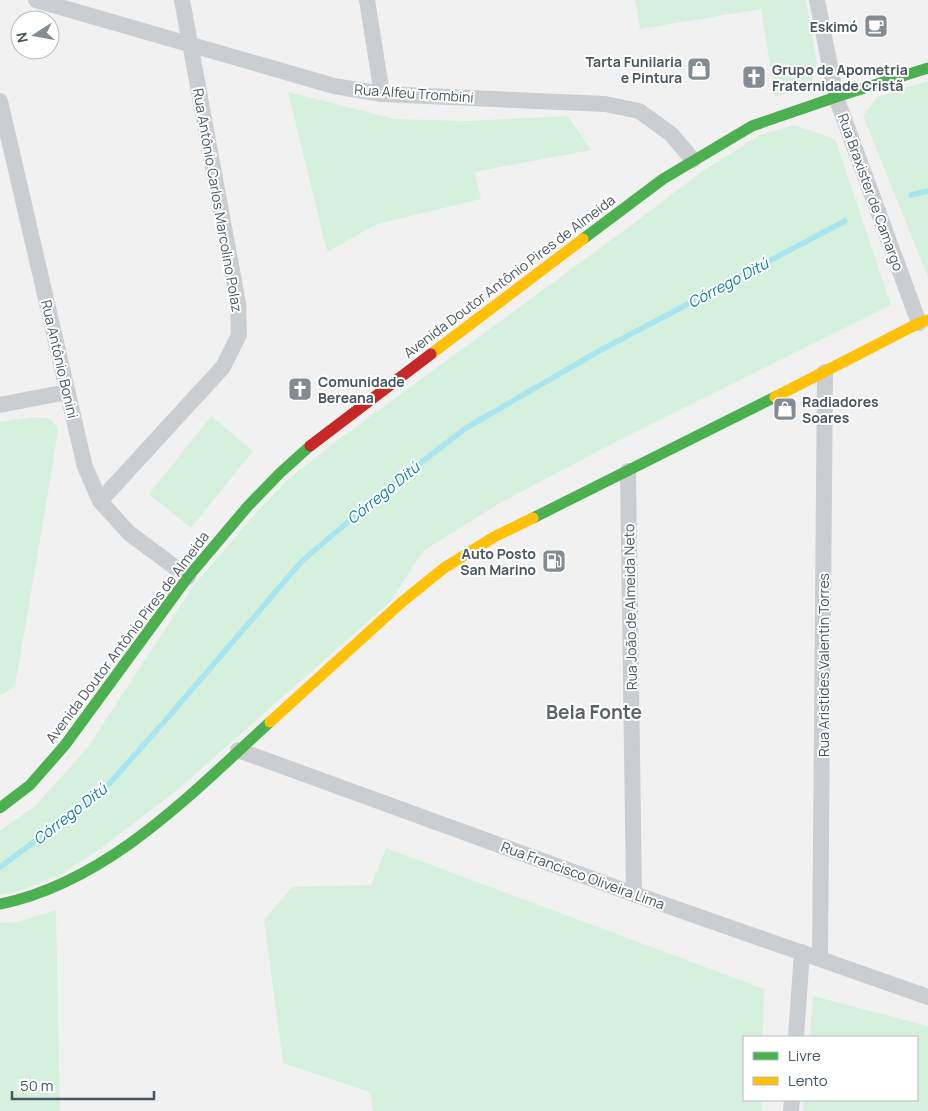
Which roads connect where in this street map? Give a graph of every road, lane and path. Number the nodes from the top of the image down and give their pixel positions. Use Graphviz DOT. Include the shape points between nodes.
graph roads {
  1 [pos="36,0"];
  2 [pos="182,0"];
  3 [pos="366,0"];
  4 [pos="817,0"];
  5 [pos="190,44"];
  6 [pos="928,68"];
  7 [pos="382,94"];
  8 [pos="836,98"];
  9 [pos="0,101"];
  10 [pos="693,160"];
  11 [pos="924,322"];
  12 [pos="825,372"];
  13 [pos="67,392"];
  14 [pos="0,405"];
  15 [pos="628,471"];
  16 [pos="100,501"];
  17 [pos="188,577"];
  18 [pos="238,750"];
  19 [pos="20,792"];
  20 [pos="0,808"];
  21 [pos="0,818"];
  22 [pos="634,894"];
  23 [pos="0,904"];
  24 [pos="802,952"];
  25 [pos="820,958"];
  26 [pos="928,997"];
  27 [pos="796,1036"];
  1 -- 5 [label="street, Rua Alfeu Trombini"];
  2 -- 5 [label="street, Rua Antônio Carlos Marcolino Polaz"];
  3 -- 7 [label="street"];
  4 -- 8 [label="street, Rua Braxister de Camargo"];
  5 -- 7 [label="street, Rua Alfeu Trombini" via="334,86"];
  5 -- 16 [label="street, Rua Antônio Carlos Marcolino Polaz" via="238,302 238,335 223,366"];
  6 -- 8 [label="main road, Avenida Doutor Antônio Pires de Almeida"];
  7 -- 10 [label="street, Rua Alfeu Trombini" via="605,104 639,111 671,134"];
  8 -- 10 [label="main road, Avenida Doutor Antônio Pires de Almeida" via="752,126"];
  8 -- 11 [label="street, Rua Braxister de Camargo"];
  9 -- 13 [label="street, Rua Antônio Bonini"];
  10 -- 17 [label="main road, Avenida Doutor Antônio Pires de Almeida" via="662,179 320,437 248,506"];
  11 -- 12 [label="main road"];
  12 -- 15 [label="main road"];
  12 -- 25 [label="street, Rua Aristides Valentin Torres"];
  13 -- 14 [label="street"];
  13 -- 16 [label="street, Rua Antônio Bonini" via="85,467"];
  15 -- 18 [label="main road" via="494,537 444,568"];
  15 -- 22 [label="street, Rua João de Almeida Neto"];
  16 -- 17 [label="street, Rua Antônio Bonini" via="129,533"];
  17 -- 19 [label="main road, Avenida Doutor Antônio Pires de Almeida" via="65,745"];
  18 -- 22 [label="street, Rua Francisco Oliveira Lima"];
  18 -- 23 [label="main road" via="173,810 103,863 56,886"];
  19 -- 20 [label="main road, Avenida Doutor Antônio Pires de Almeida"];
  19 -- 21 [label="main road" via="17,805"];
  22 -- 24 [label="street, Rua Francisco Oliveira Lima"];
  24 -- 25 [label="street, Rua Francisco Oliveira Lima"];
  24 -- 27 [label="street"];
  25 -- 26 [label="street, Rua Francisco Oliveira Lima"];
}
